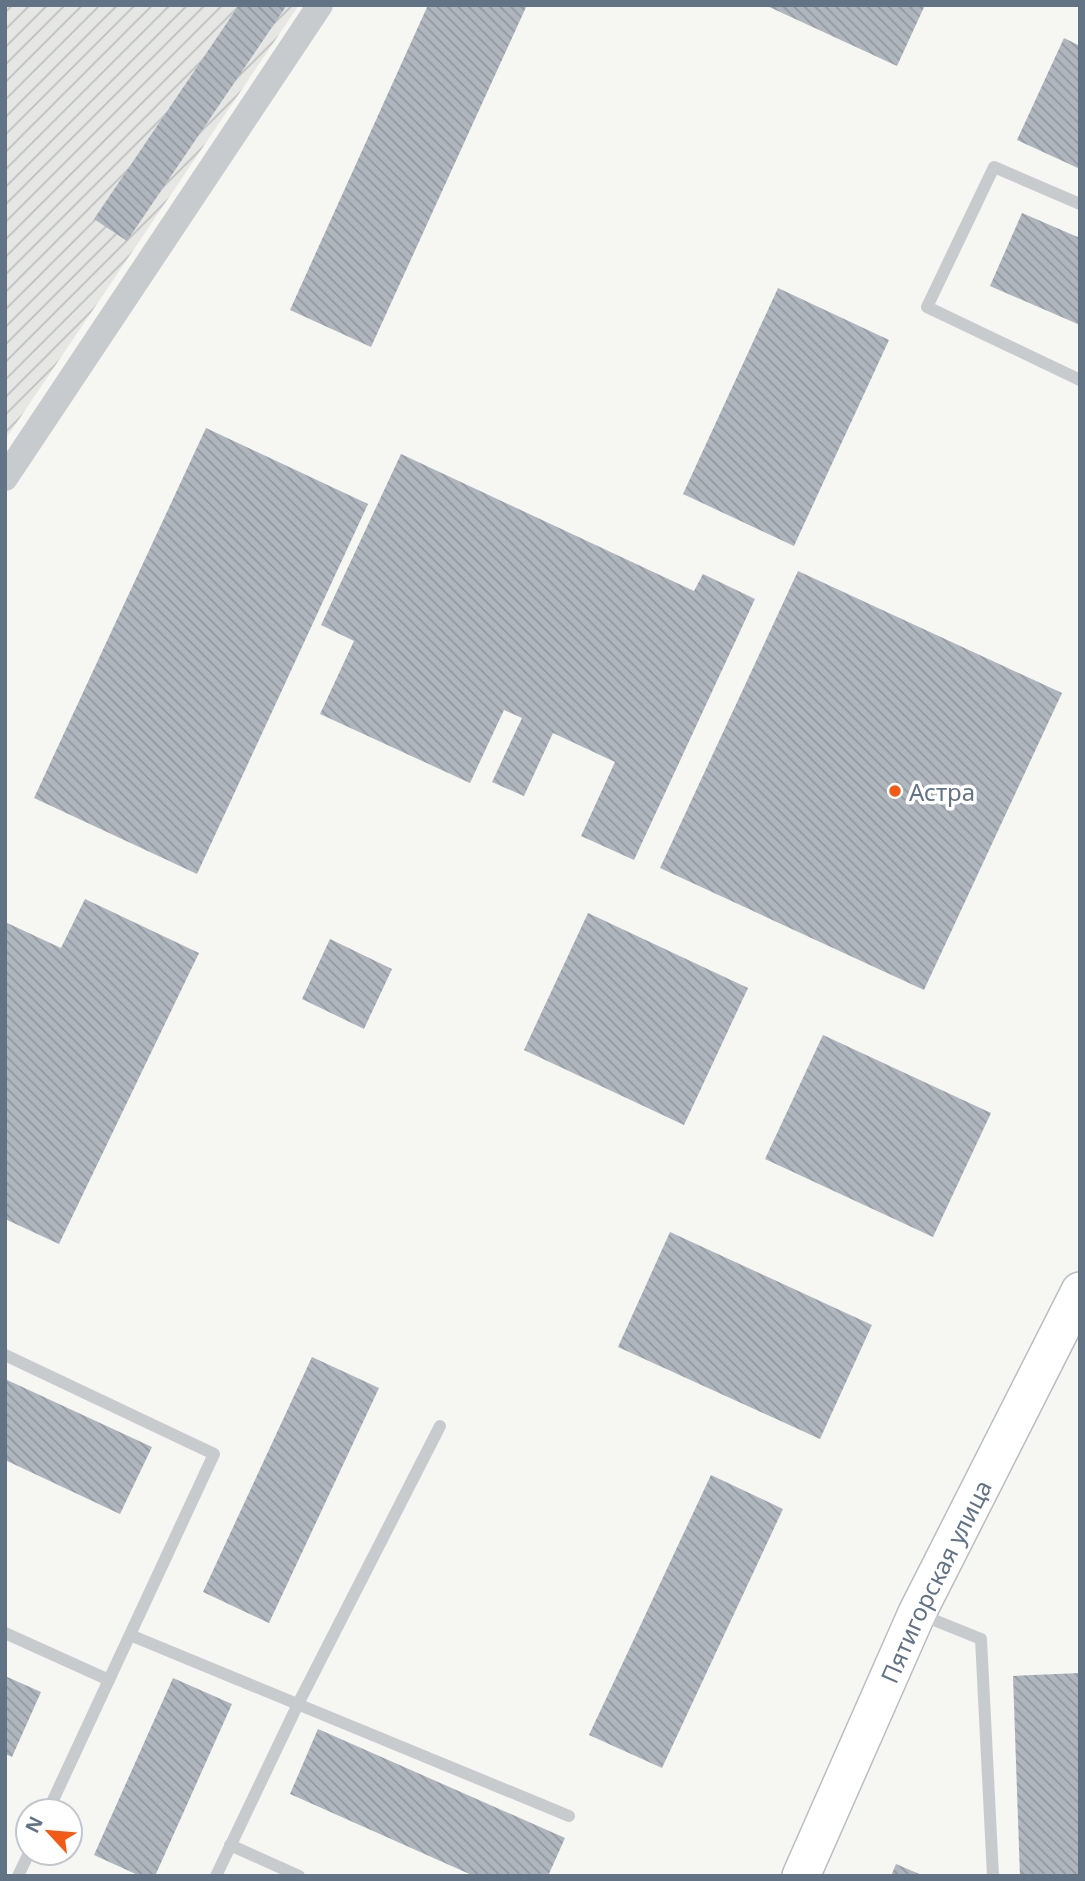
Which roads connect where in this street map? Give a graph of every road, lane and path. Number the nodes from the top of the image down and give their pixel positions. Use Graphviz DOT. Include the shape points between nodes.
graph roads {
  1 [pos="320,5"];
  2 [pos="1080,204"];
  3 [pos="1080,380"];
  4 [pos="5,478"];
  5 [pos="1080,1291"];
  6 [pos="5,1355"];
  7 [pos="440,1426"];
  8 [pos="917,1613"];
  9 [pos="5,1633"];
  10 [pos="130,1635"];
  11 [pos="109,1680"];
  12 [pos="298,1704"];
  13 [pos="55,1797"];
  14 [pos="569,1816"];
  15 [pos="230,1845"];
  16 [pos="216,1876"];
  17 [pos="299,1876"];
  18 [pos="801,1876"];
  19 [pos="993,1876"];
  1 -- 4 [label="street"];
  2 -- 3 [label="lane" via="994,167 927,307"];
  5 -- 8 [label="main road, Пятигорская улица"];
  6 -- 10 [label="lane" via="214,1454"];
  7 -- 12 [label="lane"];
  8 -- 18 [label="main road, Пятигорская улица"];
  8 -- 19 [label="lane" via="981,1639"];
  9 -- 11 [label="lane"];
  10 -- 11 [label="lane"];
  10 -- 12 [label="lane"];
  11 -- 13 [label="lane"];
  12 -- 14 [label="lane"];
  12 -- 15 [label="lane"];
  15 -- 16 [label="lane"];
  15 -- 17 [label="lane"];
}
